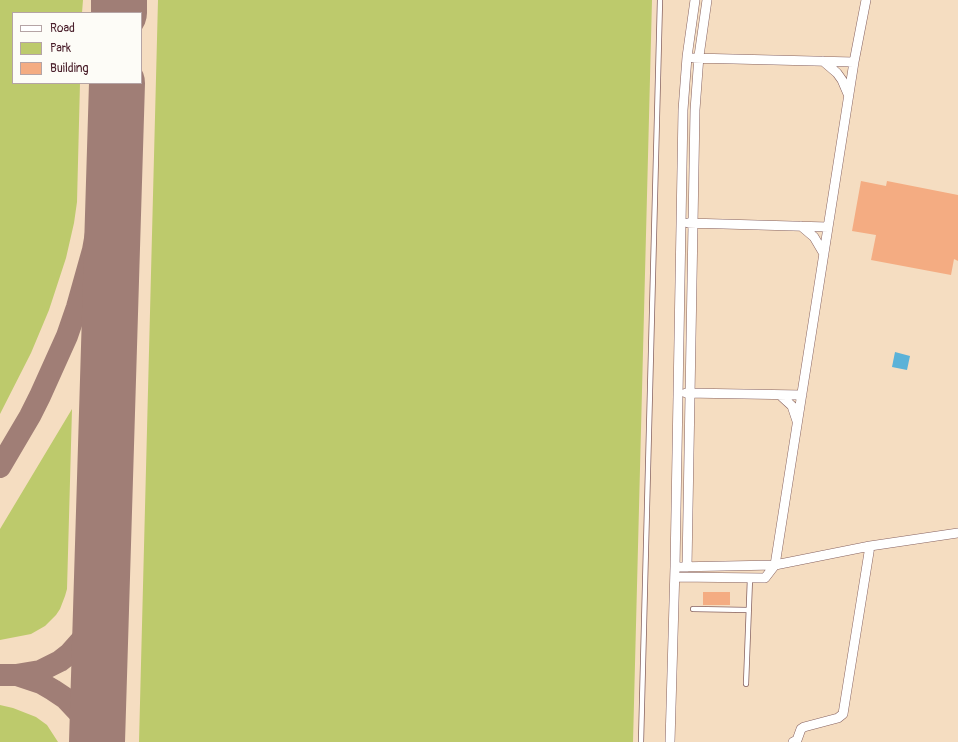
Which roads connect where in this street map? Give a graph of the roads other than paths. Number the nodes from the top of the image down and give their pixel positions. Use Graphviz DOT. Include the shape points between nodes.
graph roads {
  1 [pos="660,0"];
  2 [pos="695,0"];
  3 [pos="707,0"];
  4 [pos="866,0"];
  5 [pos="687,57"];
  6 [pos="698,58"];
  7 [pos="823,61"];
  8 [pos="854,62"];
  9 [pos="849,96"];
  10 [pos="681,223"];
  11 [pos="693,223"];
  12 [pos="801,226"];
  13 [pos="828,227"];
  14 [pos="824,255"];
  15 [pos="678,392"];
  16 [pos="690,393"];
  17 [pos="780,395"];
  18 [pos="802,395"];
  19 [pos="798,423"];
  20 [pos="958,533"];
  21 [pos="870,546"];
  22 [pos="775,565"];
  23 [pos="687,567"];
  24 [pos="675,572"];
  25 [pos="750,578"];
  26 [pos="693,609"];
  27 [pos="748,610"];
  28 [pos="746,684"];
  29 [pos="641,742"];
  30 [pos="670,742"];
  31 [pos="793,742"];
  1 -- 29 [label="lane"];
  2 -- 5 [label="street"];
  3 -- 6 [label="street"];
  4 -- 8 [label="street"];
  5 -- 6 [label="street"];
  5 -- 10 [label="street" via="683,110"];
  6 -- 7 [label="street"];
  6 -- 11 [label="street"];
  7 -- 8 [label="street"];
  7 -- 9 [label="street" via="842,80"];
  8 -- 9 [label="street"];
  9 -- 13 [label="street"];
  10 -- 11 [label="street"];
  10 -- 15 [label="street"];
  11 -- 12 [label="street"];
  11 -- 16 [label="street"];
  12 -- 13 [label="street"];
  12 -- 14 [label="street" via="814,237"];
  13 -- 14 [label="street"];
  14 -- 18 [label="street"];
  15 -- 16 [label="street"];
  15 -- 24 [label="street"];
  16 -- 17 [label="street"];
  16 -- 23 [label="street"];
  17 -- 18 [label="street"];
  17 -- 19 [label="street" via="792,406"];
  18 -- 19 [label="street"];
  19 -- 22 [label="street"];
  20 -- 21 [label="street"];
  21 -- 22 [label="street"];
  21 -- 31 [label="street" via="843,714 838,718 804,727 797,740"];
  22 -- 23 [label="street"];
  22 -- 25 [label="street" via="765,578"];
  23 -- 24 [label="street"];
  24 -- 25 [label="street"];
  24 -- 30 [label="street"];
  25 -- 27 [label="lane"];
  26 -- 27 [label="lane"];
  27 -- 28 [label="lane"];
}
